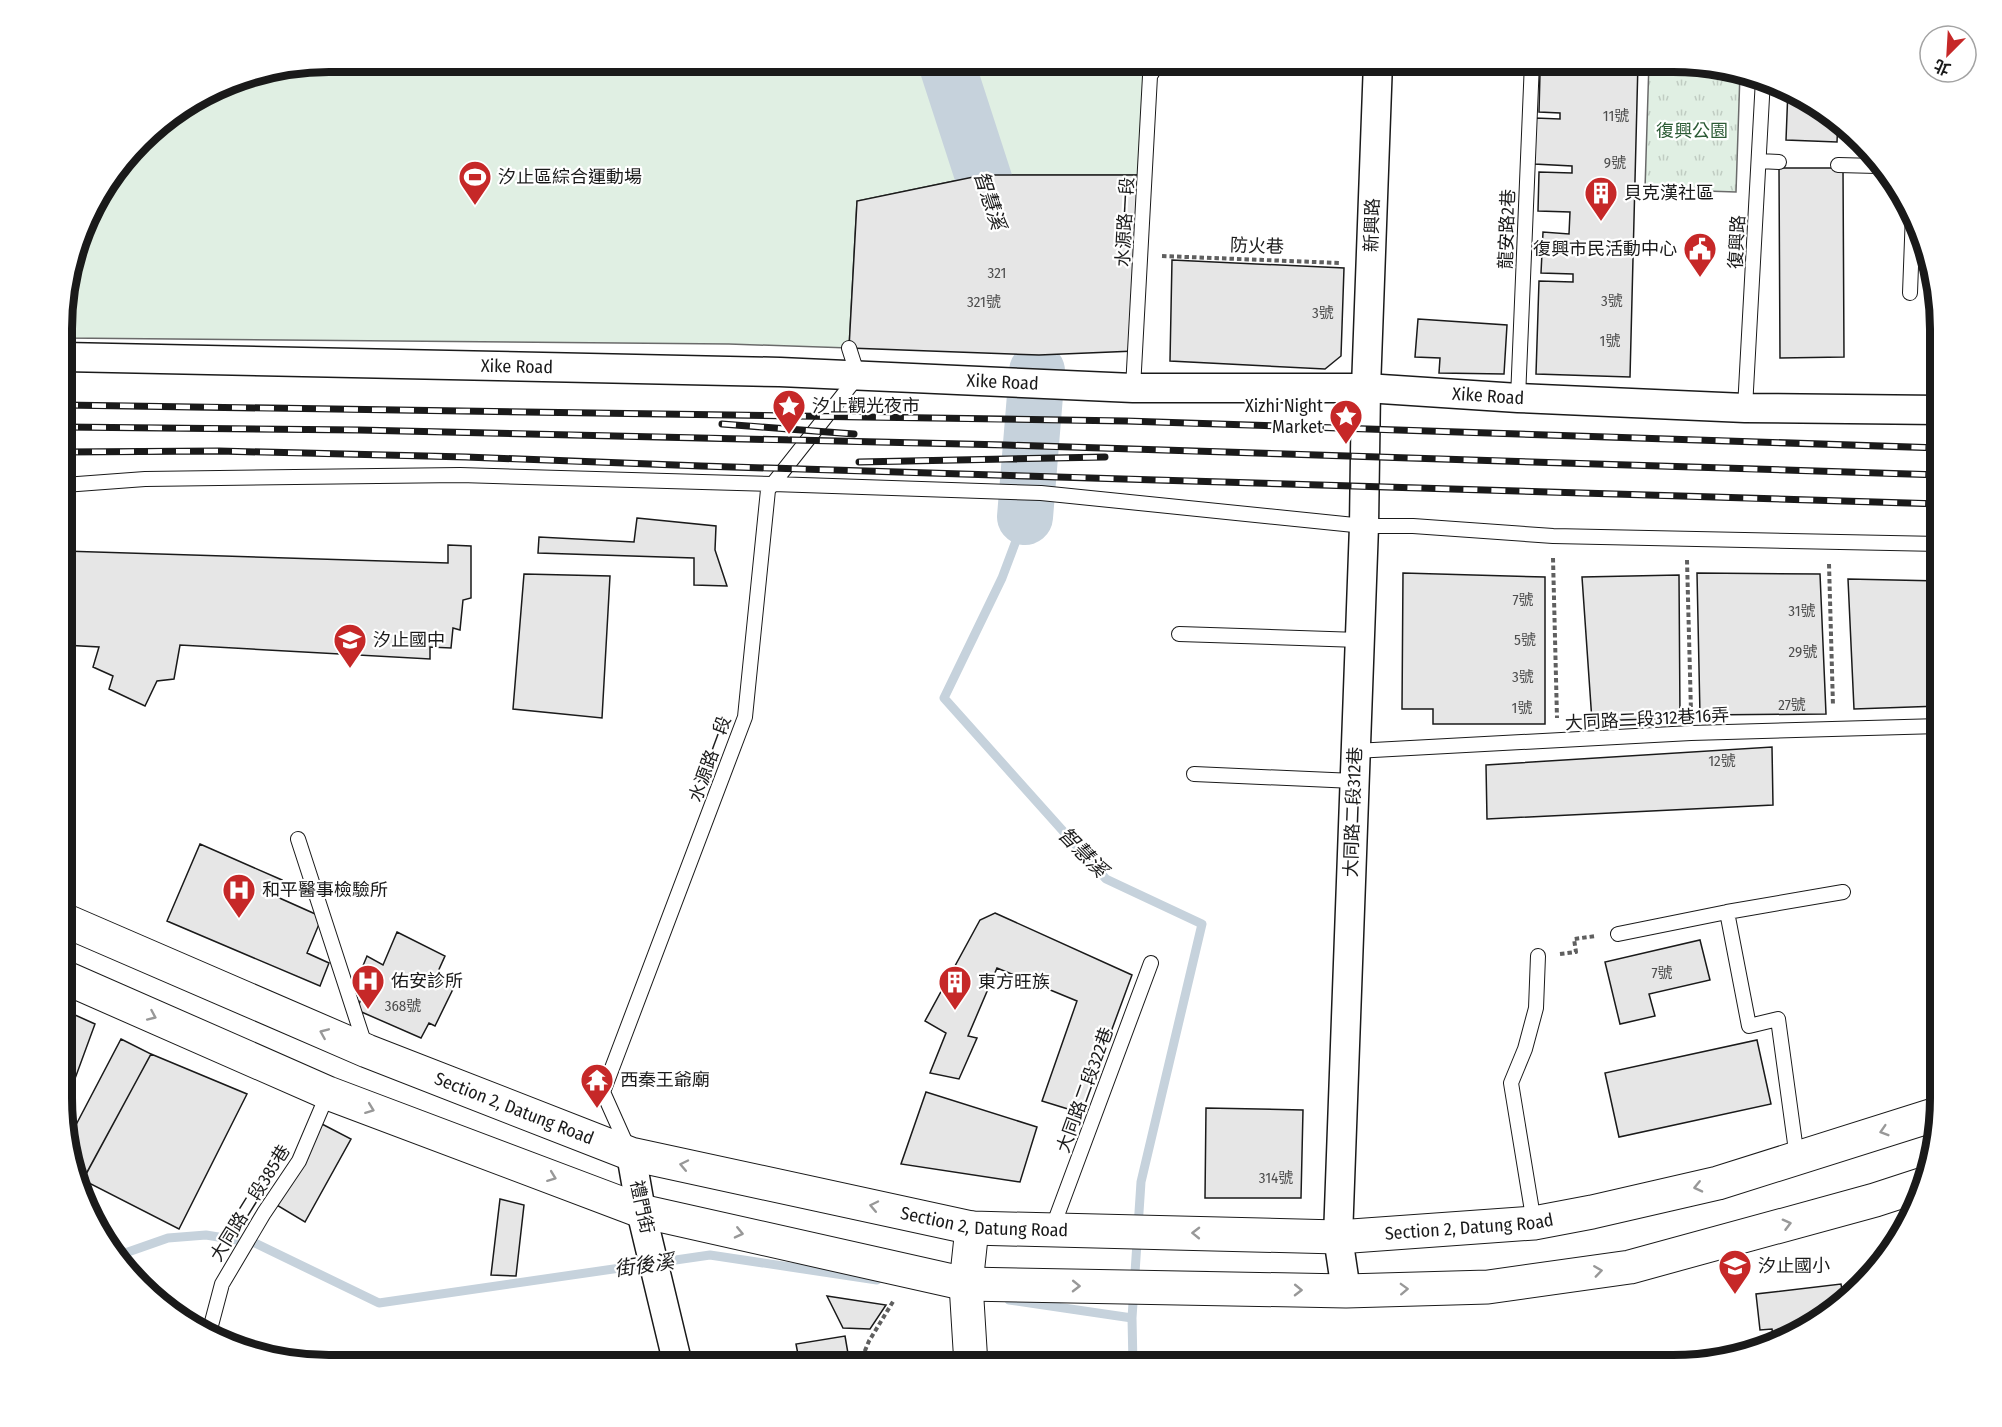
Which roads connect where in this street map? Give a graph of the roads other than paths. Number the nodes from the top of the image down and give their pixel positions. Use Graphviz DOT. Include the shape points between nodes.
graph roads {
  1 [pos="1153,72"];
  2 [pos="1378,72"];
  3 [pos="1532,72"];
  4 [pos="1763,88"];
  5 [pos="1759,161"];
  6 [pos="1779,162"];
  7 [pos="1838,165"];
  8 [pos="1872,166"];
  9 [pos="1912,236"];
  10 [pos="1910,293"];
  11 [pos="849,348"];
  12 [pos="72,357"];
  13 [pos="858,376"];
  14 [pos="1133,388"];
  15 [pos="1366,388"];
  16 [pos="1518,398"];
  17 [pos="1745,408"];
  18 [pos="1930,410"];
  19 [pos="72,484"];
  20 [pos="773,484"];
  21 [pos="1364,526"];
  22 [pos="1930,544"];
  23 [pos="1179,634"];
  24 [pos="1359,640"];
  25 [pos="1930,726"];
  26 [pos="1355,751"];
  27 [pos="1194,774"];
  28 [pos="1354,782"];
  29 [pos="298,839"];
  30 [pos="1843,892"];
  31 [pos="1727,912"];
  32 [pos="72,923"];
  33 [pos="1618,933"];
  34 [pos="119,944"];
  35 [pos="1539,956"];
  36 [pos="1151,963"];
  37 [pos="72,981"];
  38 [pos="98,992"];
  39 [pos="367,1051"];
  40 [pos="328,1094"];
  41 [pos="1929,1116"];
  42 [pos="631,1154"];
  43 [pos="1797,1158"];
  44 [pos="1914,1187"];
  45 [pos="641,1211"];
  46 [pos="1534,1223"];
  47 [pos="972,1228"];
  48 [pos="1054,1229"];
  49 [pos="1338,1237"];
  50 [pos="1346,1291"];
  51 [pos="967,1295"];
  52 [pos="210,1326"];
  53 [pos="676,1355"];
  54 [pos="970,1355"];
  1 -- 14 [label="lane, 水源路一段"];
  2 -- 15 [label="street, 新興路"];
  3 -- 16 [label="lane, 龍安路2巷"];
  4 -- 5 [label="lane, 復興路"];
  5 -- 6 [label="lane"];
  5 -- 17 [label="lane, 復興路"];
  7 -- 8 [label="lane"];
  9 -- 10 [label="lane"];
  11 -- 13 [label="lane"];
  12 -- 13 [label="street, Xike Road"];
  13 -- 14 [label="street, Xike Road"];
  13 -- 20 [label="lane, 水源路一段"];
  14 -- 15 [label="street, Xike Road"];
  15 -- 16 [label="street, Xike Road"];
  15 -- 21 [label="street, 大同路二段312巷"];
  16 -- 17 [label="street, Xike Road"];
  17 -- 18 [label="street, Xike Road"];
  19 -- 20 [label="lane" via="145,479 460,475"];
  20 -- 21 [label="lane" via="1041,493"];
  20 -- 42 [label="lane, 水源路一段" via="768,490 745,717 603,1092"];
  21 -- 22 [label="lane" via="1553,536"];
  21 -- 24 [label="street, 大同路二段312巷"];
  23 -- 24 [label="lane"];
  24 -- 26 [label="street, 大同路二段312巷"];
  25 -- 26 [label="lane, 大同路二段312巷16弄" via="1691,733"];
  26 -- 28 [label="street, 大同路二段312巷"];
  27 -- 28 [label="lane"];
  28 -- 49 [label="street, 大同路二段312巷"];
  29 -- 39 [label="lane"];
  30 -- 31 [label="lane"];
  31 -- 33 [label="lane"];
  31 -- 43 [label="lane" via="1749,1026 1778,1019"];
  32 -- 34 [label="main road, Section 2, Datung Road"];
  34 -- 38 [label="main road"];
  39 -- 34 [label="main road, Section 2, Datung Road, one-way"];
  35 -- 46 [label="lane" via="1536,1008 1511,1083"];
  36 -- 48 [label="lane, 大同路二段322巷"];
  37 -- 38 [label="main road"];
  38 -- 40 [label="main road, one-way"];
  39 -- 42 [label="main road, Section 2, Datung Road"];
  40 -- 45 [label="main road, one-way"];
  40 -- 52 [label="lane, 大同路二段385巷" via="300,1161 222,1284"];
  41 -- 43 [label="main road, Section 2, Datung Road, one-way"];
  42 -- 45 [label="street, 禮門街"];
  47 -- 42 [label="main road, Section 2, Datung Road, one-way"];
  43 -- 46 [label="main road, Section 2, Datung Road, one-way" via="1718,1182"];
  50 -- 44 [label="main road, one-way" via="1488,1287 1630,1267"];
  45 -- 51 [label="main road, one-way"];
  45 -- 53 [label="street, 禮門街"];
  46 -- 49 [label="main road, Section 2, Datung Road"];
  47 -- 48 [label="main road, Section 2, Datung Road"];
  47 -- 51 [label="main road"];
  49 -- 48 [label="main road, Section 2, Datung Road, one-way"];
  49 -- 50 [label="street"];
  51 -- 50 [label="main road, one-way" via="1018,1284"];
  51 -- 54 [label="main road"];
}
